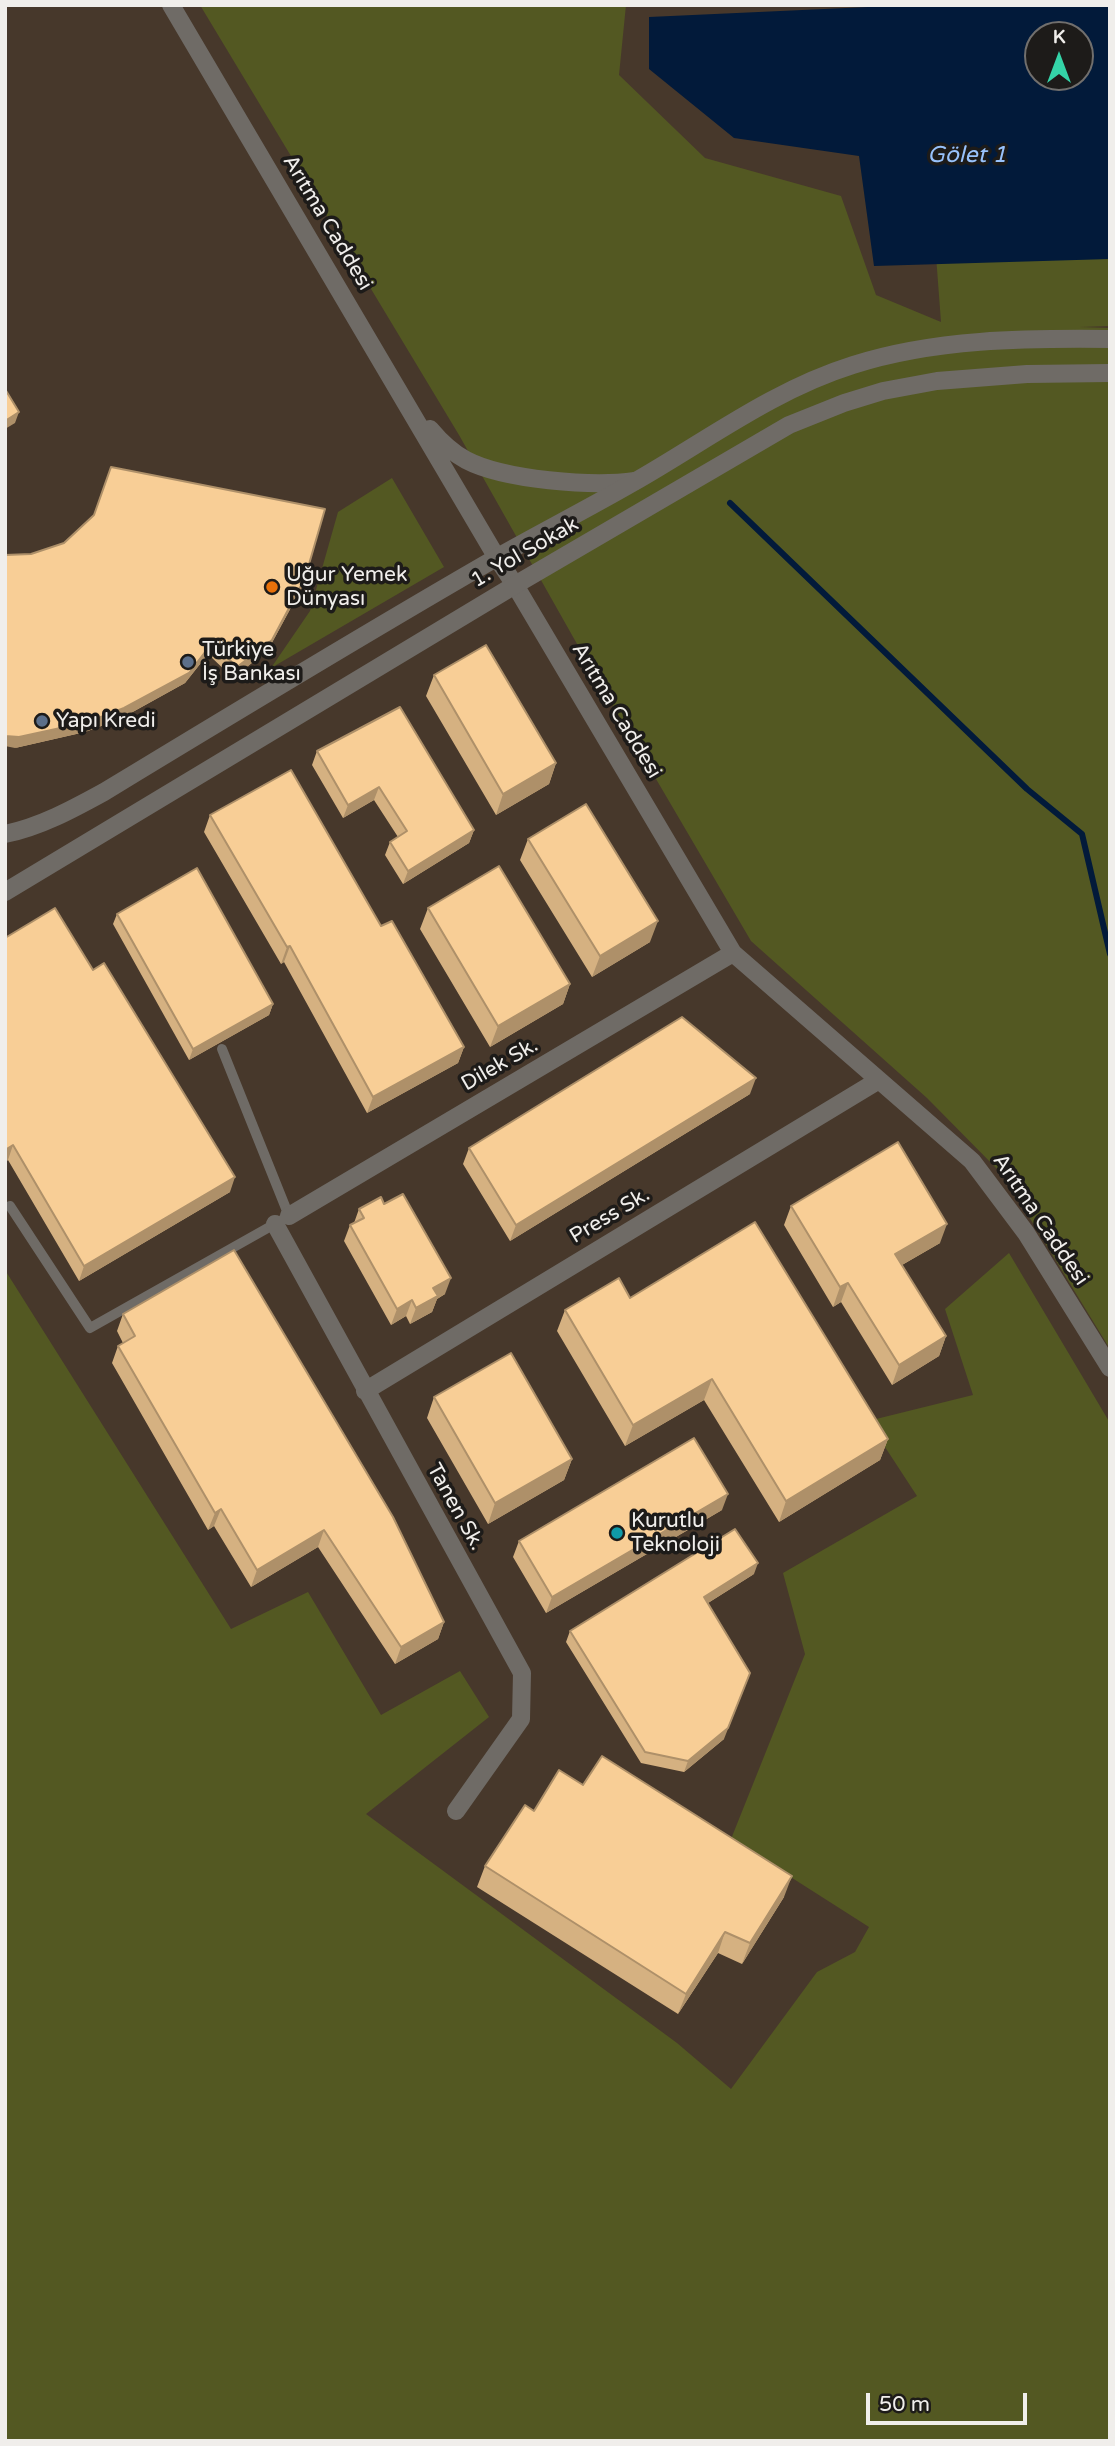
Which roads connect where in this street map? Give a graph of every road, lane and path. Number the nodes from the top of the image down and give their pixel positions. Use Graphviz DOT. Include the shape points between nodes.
graph roads {
  1 [pos="171,5"];
  2 [pos="1110,339"];
  3 [pos="1110,373"];
  4 [pos="405,401"];
  5 [pos="635,481"];
  6 [pos="496,558"];
  7 [pos="515,585"];
  8 [pos="5,834"];
  9 [pos="5,892"];
  10 [pos="733,953"];
  11 [pos="222,1049"];
  12 [pos="879,1080"];
  13 [pos="10,1206"];
  14 [pos="282,1220"];
  15 [pos="1110,1368"];
  16 [pos="365,1391"];
  17 [pos="456,1811"];
  1 -- 4 [label="street, Arıtma Caddesi"];
  2 -- 5 [label="street, 1. Yol Sokak" via="1040,338 949,346 853,365 772,399"];
  3 -- 7 [label="street, 1. Yol Sokak" via="1027,373 937,381 844,403 789,425"];
  4 -- 5 [label="street" via="444,444 466,460 494,471 592,484"];
  4 -- 6 [label="street, Arıtma Caddesi"];
  5 -- 6 [label="street, 1. Yol Sokak"];
  6 -- 7 [label="street, Arıtma Caddesi"];
  6 -- 8 [label="street, 1. Yol Sokak" via="104,792"];
  7 -- 9 [label="street, 1. Yol Sokak"];
  7 -- 10 [label="street, Arıtma Caddesi"];
  10 -- 12 [label="street, Arıtma Caddesi"];
  10 -- 14 [label="street, Dilek Sk."];
  11 -- 14 [label="lane"];
  12 -- 15 [label="street, Arıtma Caddesi" via="972,1161 1026,1233"];
  12 -- 16 [label="street, Press Sk."];
  13 -- 14 [label="lane" via="90,1328"];
  14 -- 16 [label="street, Tanen Sk."];
  16 -- 17 [label="street, Tanen Sk." via="522,1673 521,1719"];
}
